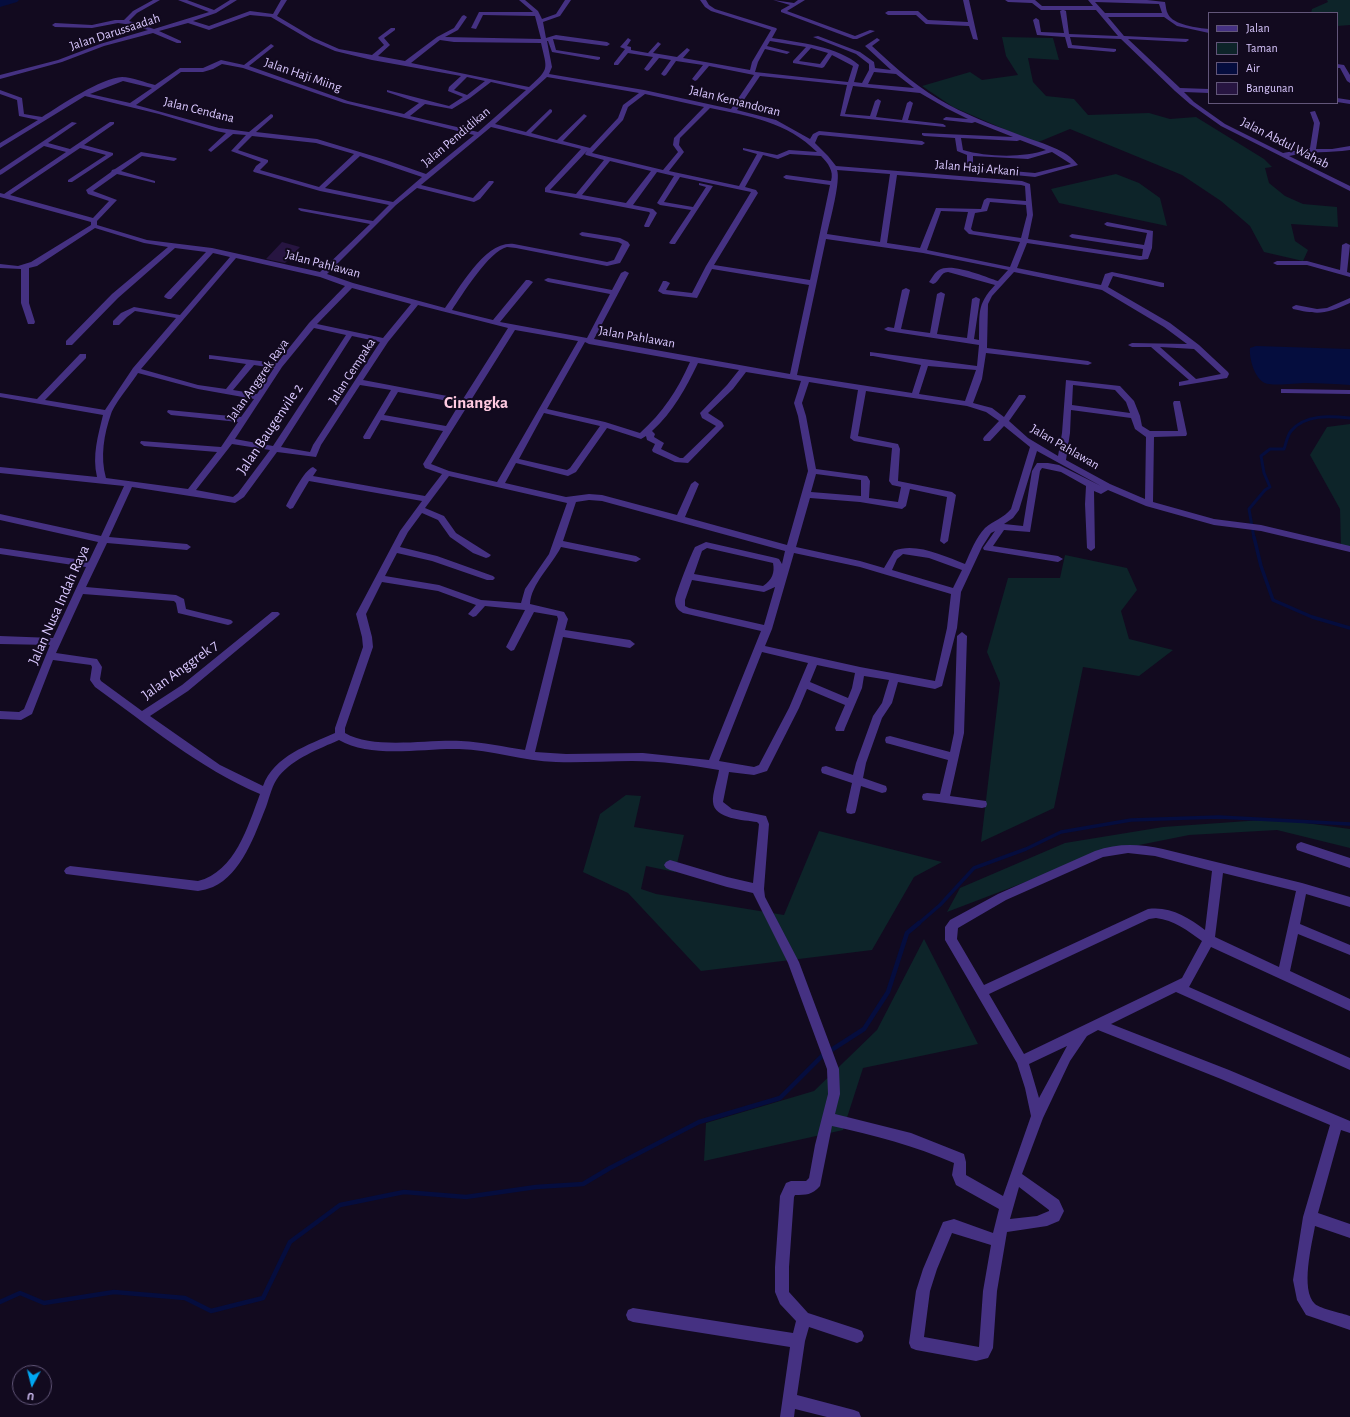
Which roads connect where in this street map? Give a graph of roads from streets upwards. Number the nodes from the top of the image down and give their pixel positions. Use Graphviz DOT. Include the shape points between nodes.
graph roads {
  1 [pos="157,0"];
  2 [pos="181,0"];
  3 [pos="234,0"];
  4 [pos="284,0"];
  5 [pos="522,0"];
  6 [pos="568,0"];
  7 [pos="703,0"];
  8 [pos="776,0"];
  9 [pos="802,0"];
  10 [pos="966,0"];
  11 [pos="1008,0"];
  12 [pos="1091,0"];
  13 [pos="792,4"];
  14 [pos="1097,8"];
  15 [pos="1063,11"];
  16 [pos="214,12"];
  17 [pos="536,13"];
  18 [pos="888,13"];
  19 [pos="558,15"];
  20 [pos="1104,15"];
  21 [pos="274,16"];
  22 [pos="1165,16"];
  23 [pos="464,17"];
  24 [pos="1036,20"];
  25 [pos="188,21"];
  26 [pos="125,22"];
  27 [pos="539,23"];
  28 [pos="971,24"];
  29 [pos="54,25"];
  30 [pos="474,28"];
  31 [pos="392,29"];
  32 [pos="152,30"];
  33 [pos="480,31"];
  34 [pos="872,31"];
  35 [pos="1208,31"];
  36 [pos="1067,35"];
  37 [pos="816,37"];
  38 [pos="439,38"];
  39 [pos="1123,38"];
  40 [pos="769,39"];
  41 [pos="976,39"];
  42 [pos="545,40"];
  43 [pos="628,40"];
  44 [pos="877,40"];
  45 [pos="1186,40"];
  46 [pos="179,42"];
  47 [pos="607,44"];
  48 [pos="658,44"];
  49 [pos="271,46"];
  50 [pos="764,47"];
  51 [pos="809,47"];
  52 [pos="872,49"];
  53 [pos="687,50"];
  54 [pos="1114,50"];
  55 [pos="627,51"];
  56 [pos="787,52"];
  57 [pos="831,53"];
  58 [pos="858,53"];
  59 [pos="650,54"];
  60 [pos="657,56"];
  61 [pos="372,58"];
  62 [pos="598,58"];
  63 [pos="677,58"];
  64 [pos="407,63"];
  65 [pos="616,64"];
  66 [pos="707,64"];
  67 [pos="1339,66"];
  68 [pos="1350,66"];
  69 [pos="246,67"];
  70 [pos="647,69"];
  71 [pos="872,70"];
  72 [pos="898,72"];
  73 [pos="755,73"];
  74 [pos="664,74"];
  75 [pos="466,75"];
  76 [pos="546,75"];
  77 [pos="0,76"];
  78 [pos="695,79"];
  79 [pos="490,80"];
  80 [pos="1350,81"];
  81 [pos="850,83"];
  82 [pos="864,85"];
  83 [pos="157,87"];
  84 [pos="530,89"];
  85 [pos="1177,90"];
  86 [pos="389,91"];
  87 [pos="923,91"];
  88 [pos="1208,91"];
  89 [pos="0,92"];
  90 [pos="644,92"];
  91 [pos="84,94"];
  92 [pos="468,97"];
  93 [pos="1338,100"];
  94 [pos="878,101"];
  95 [pos="424,102"];
  96 [pos="1350,102"];
  97 [pos="910,103"];
  98 [pos="130,106"];
  99 [pos="708,106"];
  100 [pos="948,107"];
  101 [pos="550,110"];
  102 [pos="733,111"];
  103 [pos="1314,112"];
  104 [pos="271,116"];
  105 [pos="406,116"];
  106 [pos="584,116"];
  107 [pos="42,119"];
  108 [pos="872,119"];
  109 [pos="946,119"];
  110 [pos="980,121"];
  111 [pos="904,122"];
  112 [pos="74,123"];
  113 [pos="112,123"];
  114 [pos="490,125"];
  115 [pos="943,126"];
  116 [pos="231,132"];
  117 [pos="250,134"];
  118 [pos="478,134"];
  119 [pos="527,134"];
  120 [pos="924,134"];
  121 [pos="943,136"];
  122 [pos="958,137"];
  123 [pos="1023,140"];
  124 [pos="559,141"];
  125 [pos="922,143"];
  126 [pos="43,144"];
  127 [pos="811,144"];
  128 [pos="0,146"];
  129 [pos="80,146"];
  130 [pos="1350,148"];
  131 [pos="588,149"];
  132 [pos="211,150"];
  133 [pos="745,150"];
  134 [pos="1052,150"];
  135 [pos="1313,150"];
  136 [pos="70,151"];
  137 [pos="760,153"];
  138 [pos="358,154"];
  139 [pos="822,154"];
  140 [pos="970,154"];
  141 [pos="1282,154"];
  142 [pos="174,159"];
  143 [pos="608,159"];
  144 [pos="834,168"];
  145 [pos="655,170"];
  146 [pos="114,171"];
  147 [pos="665,172"];
  148 [pos="0,173"];
  149 [pos="894,173"];
  150 [pos="427,177"];
  151 [pos="676,177"];
  152 [pos="786,177"];
  153 [pos="70,181"];
  154 [pos="153,182"];
  155 [pos="491,182"];
  156 [pos="835,184"];
  157 [pos="416,186"];
  158 [pos="741,188"];
  159 [pos="0,189"];
  160 [pos="320,189"];
  161 [pos="1350,189"];
  162 [pos="5,194"];
  163 [pos="577,197"];
  164 [pos="1030,203"];
  165 [pos="394,204"];
  166 [pos="628,206"];
  167 [pos="300,209"];
  168 [pos="694,209"];
  169 [pos="972,211"];
  170 [pos="374,223"];
  171 [pos="94,224"];
  172 [pos="1107,224"];
  173 [pos="647,226"];
  174 [pos="582,234"];
  175 [pos="823,236"];
  176 [pos="1072,236"];
  177 [pos="1024,241"];
  178 [pos="673,243"];
  179 [pos="174,245"];
  180 [pos="883,245"];
  181 [pos="1346,245"];
  182 [pos="1148,248"];
  183 [pos="212,250"];
  184 [pos="923,251"];
  185 [pos="235,255"];
  186 [pos="1277,264"];
  187 [pos="0,266"];
  188 [pos="710,266"];
  189 [pos="25,267"];
  190 [pos="1013,269"];
  191 [pos="625,273"];
  192 [pos="1346,274"];
  193 [pos="322,275"];
  194 [pos="548,280"];
  195 [pos="529,282"];
  196 [pos="933,282"];
  197 [pos="666,283"];
  198 [pos="813,283"];
  199 [pos="1000,284"];
  200 [pos="350,285"];
  201 [pos="1161,286"];
  202 [pos="1104,288"];
  203 [pos="906,290"];
  204 [pos="615,293"];
  205 [pos="941,294"];
  206 [pos="168,297"];
  207 [pos="976,299"];
  208 [pos="1350,300"];
  209 [pos="416,303"];
  210 [pos="1296,307"];
  211 [pos="447,312"];
  212 [pos="181,317"];
  213 [pos="31,322"];
  214 [pos="116,323"];
  215 [pos="495,323"];
  216 [pos="312,325"];
  217 [pos="513,327"];
  218 [pos="350,334"];
  219 [pos="933,336"];
  220 [pos="385,341"];
  221 [pos="586,341"];
  222 [pos="970,342"];
  223 [pos="69,343"];
  224 [pos="1153,344"];
  225 [pos="1132,345"];
  226 [pos="983,347"];
  227 [pos="1196,347"];
  228 [pos="873,354"];
  229 [pos="83,356"];
  230 [pos="212,357"];
  231 [pos="696,360"];
  232 [pos="250,363"];
  233 [pos="925,363"];
  234 [pos="1088,363"];
  235 [pos="279,366"];
  236 [pos="974,368"];
  237 [pos="744,369"];
  238 [pos="136,370"];
  239 [pos="793,377"];
  240 [pos="806,379"];
  241 [pos="1194,381"];
  242 [pos="359,382"];
  243 [pos="1182,384"];
  244 [pos="862,388"];
  245 [pos="395,390"];
  246 [pos="1284,391"];
  247 [pos="228,392"];
  248 [pos="1350,392"];
  249 [pos="0,395"];
  250 [pos="915,395"];
  251 [pos="258,397"];
  252 [pos="1022,397"];
  253 [pos="39,401"];
  254 [pos="467,402"];
  255 [pos="1177,403"];
  256 [pos="968,404"];
  257 [pos="1068,407"];
  258 [pos="542,410"];
  259 [pos="171,412"];
  260 [pos="107,413"];
  261 [pos="1136,416"];
  262 [pos="380,417"];
  263 [pos="243,420"];
  264 [pos="1004,421"];
  265 [pos="605,425"];
  266 [pos="448,430"];
  267 [pos="646,431"];
  268 [pos="1148,434"];
  269 [pos="367,437"];
  270 [pos="987,439"];
  271 [pos="230,441"];
  272 [pos="144,443"];
  273 [pos="1034,446"];
  274 [pos="275,449"];
  275 [pos="223,450"];
  276 [pos="513,460"];
  277 [pos="1061,462"];
  278 [pos="0,470"];
  279 [pos="313,470"];
  280 [pos="812,471"];
  281 [pos="448,473"];
  282 [pos="307,478"];
  283 [pos="102,480"];
  284 [pos="500,484"];
  285 [pos="695,484"];
  286 [pos="129,485"];
  287 [pos="906,486"];
  288 [pos="1090,486"];
  289 [pos="1107,486"];
  290 [pos="190,492"];
  291 [pos="807,495"];
  292 [pos="427,499"];
  293 [pos="573,500"];
  294 [pos="865,500"];
  295 [pos="1149,504"];
  296 [pos="290,506"];
  297 [pos="419,509"];
  298 [pos="0,518"];
  299 [pos="680,519"];
  300 [pos="104,540"];
  301 [pos="944,541"];
  302 [pos="559,543"];
  303 [pos="187,547"];
  304 [pos="1091,548"];
  305 [pos="394,549"];
  306 [pos="791,549"];
  307 [pos="1350,549"];
  308 [pos="0,550"];
  309 [pos="486,555"];
  310 [pos="636,559"];
  311 [pos="1058,559"];
  312 [pos="92,565"];
  313 [pos="967,569"];
  314 [pos="887,572"];
  315 [pos="688,576"];
  316 [pos="379,578"];
  317 [pos="490,578"];
  318 [pos="80,590"];
  319 [pos="956,592"];
  320 [pos="483,603"];
  321 [pos="528,607"];
  322 [pos="274,614"];
  323 [pos="473,614"];
  324 [pos="228,622"];
  325 [pos="767,629"];
  326 [pos="559,633"];
  327 [pos="0,640"];
  328 [pos="949,640"];
  329 [pos="56,642"];
  330 [pos="630,644"];
  331 [pos="511,647"];
  332 [pos="759,648"];
  333 [pos="50,656"];
  334 [pos="814,661"];
  335 [pos="860,671"];
  336 [pos="894,678"];
  337 [pos="804,683"];
  338 [pos="850,702"];
  339 [pos="0,715"];
  340 [pos="141,715"];
  341 [pos="840,728"];
  342 [pos="340,735"];
  343 [pos="890,740"];
  344 [pos="529,755"];
  345 [pos="953,757"];
  346 [pos="712,766"];
  347 [pos="725,767"];
  348 [pos="826,770"];
  349 [pos="858,780"];
  350 [pos="882,789"];
  351 [pos="265,792"];
  352 [pos="927,797"];
  353 [pos="944,799"];
  354 [pos="982,804"];
  355 [pos="851,810"];
  356 [pos="1302,847"];
  357 [pos="1350,863"];
  358 [pos="670,865"];
  359 [pos="1218,867"];
  360 [pos="70,871"];
  361 [pos="1302,888"];
  362 [pos="758,889"];
  363 [pos="1350,902"];
  364 [pos="1294,927"];
  365 [pos="1209,940"];
  366 [pos="1350,950"];
  367 [pos="1283,975"];
  368 [pos="1177,987"];
  369 [pos="982,991"];
  370 [pos="1350,1005"];
  371 [pos="1099,1025"];
  372 [pos="1083,1032"];
  373 [pos="1022,1061"];
  374 [pos="1350,1064"];
  375 [pos="1037,1116"];
  376 [pos="829,1119"];
  377 [pos="1337,1122"];
  378 [pos="1350,1127"];
  379 [pos="1015,1177"];
  380 [pos="1007,1206"];
  381 [pos="1310,1217"];
  382 [pos="1001,1226"];
  383 [pos="1350,1231"];
  384 [pos="998,1241"];
  385 [pos="633,1315"];
  386 [pos="804,1319"];
  387 [pos="1350,1323"];
  388 [pos="857,1336"];
  389 [pos="798,1341"];
  390 [pos="790,1400"];
  391 [pos="788,1417"];
  392 [pos="854,1417"];
  1 -- 26 [label="street" via="136,12"];
  2 -- 16 [label="street"];
  3 -- 16 [label="street, Jalan Darussaadah"];
  4 -- 21 [label="street"];
  5 -- 17 [label="street"];
  6 -- 19 [label="street"];
  7 -- 40 [label="street" via="713,10 771,28 774,31"];
  8 -- 13 [label="street"];
  9 -- 13 [label="street"];
  10 -- 28 [label="street"];
  11 -- 14 [label="street" via="1033,1 1041,8"];
  12 -- 14 [label="street, Jalan Abdul Wahab"];
  12 -- 22 [label="street" via="1160,2 1163,3"];
  13 -- 34 [label="street" via="783,11 855,38"];
  14 -- 20 [label="street, Jalan Abdul Wahab"];
  15 -- 36 [label="street"];
  16 -- 25 [label="street, Jalan Darussaadah"];
  17 -- 19 [label="street"];
  17 -- 27 [label="street"];
  17 -- 30 [label="street" via="481,13"];
  18 -- 28 [label="street" via="918,13 926,22"];
  19 -- 27 [label="street"];
  20 -- 22 [label="street"];
  20 -- 39 [label="street, Jalan Abdul Wahab"];
  21 -- 25 [label="street" via="250,13 209,28"];
  21 -- 61 [label="street" via="337,50"];
  22 -- 35 [label="street" via="1181,25"];
  23 -- 38 [label="street" via="456,29"];
  24 -- 36 [label="street" via="1038,33"];
  25 -- 32 [label="street, Jalan Darussaadah"];
  26 -- 29 [label="street" via="113,21 100,26 85,27"];
  26 -- 32 [label="street"];
  27 -- 42 [label="street"];
  28 -- 41 [label="street"];
  31 -- 61 [label="street" via="381,38 387,45"];
  32 -- 46 [label="street"];
  32 -- 77 [label="street, Jalan Darussaadah" via="60,61"];
  33 -- 42 [label="street" via="479,38"];
  36 -- 39 [label="street"];
  36 -- 54 [label="street" via="1072,48"];
  37 -- 58 [label="street"];
  38 -- 42 [label="street"];
  38 -- 64 [label="street"];
  39 -- 45 [label="street"];
  39 -- 85 [label="street, Jalan Abdul Wahab"];
  40 -- 50 [label="street"];
  40 -- 51 [label="street"];
  42 -- 47 [label="street" via="556,37"];
  42 -- 62 [label="street" via="554,51"];
  42 -- 76 [label="street" via="549,67"];
  43 -- 55 [label="street" via="623,47 629,48"];
  44 -- 52 [label="street" via="869,45"];
  48 -- 59 [label="street"];
  49 -- 69 [label="street"];
  50 -- 56 [label="street"];
  50 -- 73 [label="street" via="755,62"];
  51 -- 57 [label="street"];
  51 -- 57 [label="street" via="795,62 821,67"];
  52 -- 58 [label="street"];
  52 -- 72 [label="street"];
  53 -- 63 [label="street"];
  55 -- 59 [label="street"];
  55 -- 65 [label="street"];
  57 -- 81 [label="street" via="856,65"];
  58 -- 71 [label="street" via="872,62"];
  59 -- 60 [label="street"];
  60 -- 63 [label="street"];
  60 -- 70 [label="street"];
  61 -- 64 [label="street"];
  63 -- 66 [label="street"];
  63 -- 74 [label="street"];
  64 -- 75 [label="street"];
  66 -- 73 [label="street"];
  66 -- 78 [label="street"];
  67 -- 68 [label="street"];
  67 -- 80 [label="street"];
  69 -- 83 [label="street, Jalan Haji Miing" via="225,62 203,70 182,70"];
  69 -- 105 [label="street, Jalan Haji Miing" via="346,102"];
  71 -- 72 [label="street"];
  71 -- 82 [label="street"];
  72 -- 87 [label="street"];
  73 -- 81 [label="street"];
  73 -- 102 [label="street"];
  75 -- 79 [label="street"];
  75 -- 92 [label="street" via="451,91"];
  76 -- 84 [label="street, Jalan Pendidikan"];
  76 -- 90 [label="street, Jalan Kemandoran"];
  79 -- 84 [label="street"];
  79 -- 92 [label="street"];
  81 -- 82 [label="street"];
  81 -- 108 [label="street" via="842,115"];
  82 -- 87 [label="street"];
  83 -- 91 [label="street" via="122,79"];
  83 -- 98 [label="street, Jalan Haji Miing"];
  84 -- 114 [label="street, Jalan Pendidikan"];
  85 -- 88 [label="street"];
  85 -- 141 [label="street, Jalan Abdul Wahab" via="1220,123"];
  86 -- 95 [label="street"];
  87 -- 100 [label="street"];
  89 -- 107 [label="street" via="20,99 21,115"];
  90 -- 99 [label="street, Jalan Kemandoran"];
  90 -- 131 [label="street" via="625,106 621,119"];
  91 -- 98 [label="street, Jalan Cendana"];
  91 -- 107 [label="street"];
  92 -- 95 [label="street" via="450,108"];
  93 -- 96 [label="street"];
  94 -- 108 [label="street"];
  95 -- 105 [label="street"];
  97 -- 111 [label="street"];
  98 -- 116 [label="street, Jalan Cendana"];
  99 -- 102 [label="street, Jalan Kemandoran"];
  99 -- 147 [label="street" via="677,138 676,145 681,152"];
  100 -- 109 [label="street"];
  100 -- 110 [label="street"];
  101 -- 119 [label="street"];
  102 -- 127 [label="street, Jalan Kemandoran" via="774,121"];
  103 -- 135 [label="street" via="1317,123"];
  104 -- 117 [label="street"];
  105 -- 118 [label="street, Jalan Haji Miing"];
  106 -- 124 [label="street"];
  107 -- 128 [label="street"];
  108 -- 111 [label="street"];
  109 -- 110 [label="street"];
  109 -- 115 [label="street"];
  110 -- 123 [label="street"];
  111 -- 115 [label="street"];
  112 -- 126 [label="street"];
  113 -- 129 [label="street"];
  114 -- 118 [label="street, Jalan Pendidikan"];
  114 -- 119 [label="street"];
  115 -- 121 [label="street"];
  116 -- 117 [label="street, Jalan Cendana"];
  116 -- 132 [label="street"];
  117 -- 138 [label="street, Jalan Cendana" via="306,139"];
  117 -- 160 [label="street" via="234,151 266,161 256,171"];
  118 -- 150 [label="street, Jalan Pendidikan"];
  119 -- 124 [label="street"];
  120 -- 121 [label="street"];
  121 -- 122 [label="street"];
  122 -- 123 [label="street"];
  122 -- 140 [label="street" via="960,151"];
  123 -- 134 [label="street"];
  124 -- 131 [label="street"];
  125 -- 127 [label="street" via="820,133 815,135"];
  126 -- 136 [label="street"];
  126 -- 148 [label="street"];
  127 -- 139 [label="street, Jalan Kemandoran"];
  129 -- 136 [label="street"];
  129 -- 153 [label="street" via="111,154"];
  130 -- 135 [label="street" via="1332,151"];
  131 -- 143 [label="street" via="589,154"];
  131 -- 163 [label="street" via="547,189"];
  133 -- 137 [label="street"];
  134 -- 140 [label="street" via="1022,157"];
  134 -- 140 [label="street" via="1075,165 1035,175 976,170 970,167"];
  135 -- 141 [label="street"];
  136 -- 162 [label="street"];
  137 -- 139 [label="street" via="780,157 789,152"];
  137 -- 158 [label="street"];
  138 -- 150 [label="street, Jalan Cendana"];
  138 -- 160 [label="street"];
  139 -- 144 [label="street, Jalan Kemandoran"];
  141 -- 161 [label="street, Jalan Abdul Wahab"];
  142 -- 146 [label="street" via="143,154"];
  143 -- 145 [label="street"];
  143 -- 163 [label="street"];
  144 -- 149 [label="street, Jalan Haji Arkani"];
  144 -- 156 [label="street"];
  145 -- 147 [label="street"];
  145 -- 166 [label="street"];
  146 -- 154 [label="street"];
  146 -- 171 [label="street" via="89,190 90,193 114,200"];
  147 -- 151 [label="street"];
  149 -- 164 [label="street, Jalan Haji Arkani" via="1024,184 1028,185"];
  149 -- 180 [label="street"];
  150 -- 157 [label="street, Jalan Pendidikan"];
  151 -- 158 [label="street"];
  151 -- 168 [label="street" via="710,186"];
  151 -- 168 [label="street" via="660,203"];
  152 -- 156 [label="street"];
  155 -- 157 [label="street" via="474,200"];
  156 -- 175 [label="street"];
  157 -- 165 [label="street, Jalan Pendidikan"];
  158 -- 188 [label="street" via="755,192"];
  159 -- 162 [label="street, Jalan Pahlawan"];
  160 -- 165 [label="street"];
  162 -- 171 [label="street, Jalan Pahlawan"];
  163 -- 166 [label="street"];
  164 -- 169 [label="street" via="987,200 985,210"];
  164 -- 177 [label="street, Jalan Haji Arkani"];
  165 -- 170 [label="street, Jalan Pendidikan"];
  166 -- 173 [label="street" via="651,210 654,213"];
  167 -- 170 [label="street"];
  168 -- 178 [label="street"];
  169 -- 177 [label="street" via="967,229 969,232"];
  169 -- 184 [label="street" via="938,209"];
  170 -- 193 [label="street, Jalan Pendidikan"];
  171 -- 179 [label="street, Jalan Pahlawan" via="146,242"];
  171 -- 189 [label="street" via="42,260"];
  172 -- 182 [label="street" via="1151,232"];
  174 -- 211 [label="street" via="620,240 626,245 617,261 611,264 516,246 502,246 487,258"];
  175 -- 180 [label="street"];
  175 -- 198 [label="street"];
  176 -- 182 [label="street"];
  177 -- 182 [label="street" via="1140,258 1145,257"];
  177 -- 190 [label="street, Jalan Haji Arkani"];
  179 -- 183 [label="street, Jalan Pahlawan"];
  179 -- 223 [label="street" via="115,296"];
  180 -- 184 [label="street"];
  181 -- 192 [label="street"];
  183 -- 185 [label="street, Jalan Pahlawan"];
  183 -- 206 [label="street"];
  184 -- 190 [label="street"];
  185 -- 193 [label="street, Jalan Pahlawan"];
  185 -- 212 [label="street"];
  186 -- 192 [label="street" via="1307,263"];
  187 -- 189 [label="street"];
  188 -- 197 [label="street" via="694,296 663,292"];
  188 -- 198 [label="street"];
  189 -- 213 [label="street" via="25,303"];
  190 -- 199 [label="street, Jalan Haji Arkani"];
  190 -- 202 [label="street"];
  191 -- 204 [label="street"];
  193 -- 200 [label="street, Jalan Pahlawan"];
  194 -- 204 [label="street"];
  195 -- 215 [label="street"];
  196 -- 199 [label="street" via="943,270 946,270"];
  198 -- 239 [label="street"];
  199 -- 226 [label="street, Jalan Haji Arkani" via="984,304"];
  200 -- 209 [label="street, Jalan Pahlawan"];
  200 -- 216 [label="street, Jalan Anggrek Raya"];
  201 -- 202 [label="street" via="1112,274 1108,276"];
  202 -- 227 [label="street" via="1167,325"];
  203 -- 219 [label="street" via="892,330"];
  204 -- 221 [label="street"];
  205 -- 219 [label="street"];
  207 -- 222 [label="street"];
  208 -- 210 [label="street" via="1328,310 1317,311"];
  209 -- 211 [label="street, Jalan Pahlawan"];
  209 -- 220 [label="street, Jalan Cempaka"];
  211 -- 215 [label="street, Jalan Pahlawan"];
  212 -- 214 [label="street" via="134,309"];
  212 -- 238 [label="street"];
  215 -- 217 [label="street, Jalan Pahlawan"];
  216 -- 218 [label="street"];
  216 -- 235 [label="street, Jalan Anggrek Raya"];
  217 -- 221 [label="street, Jalan Pahlawan"];
  217 -- 254 [label="street"];
  218 -- 220 [label="street"];
  218 -- 274 [label="street, Jalan Baugenvile 2"];
  219 -- 222 [label="street"];
  220 -- 242 [label="street, Jalan Cempaka"];
  221 -- 231 [label="street, Jalan Pahlawan"];
  221 -- 258 [label="street"];
  222 -- 226 [label="street"];
  224 -- 225 [label="street"];
  224 -- 227 [label="street"];
  224 -- 241 [label="street"];
  226 -- 234 [label="street"];
  226 -- 256 [label="street, Jalan Haji Arkani" via="978,379"];
  227 -- 241 [label="street" via="1225,374"];
  228 -- 233 [label="street"];
  229 -- 253 [label="street"];
  230 -- 232 [label="street"];
  231 -- 237 [label="street, Jalan Pahlawan"];
  231 -- 267 [label="street" via="669,408"];
  232 -- 235 [label="street"];
  232 -- 247 [label="street"];
  233 -- 236 [label="street"];
  233 -- 250 [label="street"];
  235 -- 251 [label="street, Jalan Anggrek Raya"];
  237 -- 239 [label="street, Jalan Pahlawan"];
  237 -- 267 [label="street" via="704,413 720,426 685,461 656,450 660,442 650,438 651,434"];
  238 -- 247 [label="street" via="198,387"];
  238 -- 260 [label="street"];
  239 -- 240 [label="street, Jalan Pahlawan"];
  240 -- 244 [label="street, Jalan Pahlawan"];
  240 -- 280 [label="street" via="798,403"];
  241 -- 243 [label="street"];
  242 -- 245 [label="street"];
  242 -- 274 [label="street, Jalan Cempaka" via="313,455"];
  244 -- 250 [label="street, Jalan Pahlawan"];
  244 -- 287 [label="street" via="854,438 895,446 893,482"];
  245 -- 254 [label="street"];
  245 -- 262 [label="street"];
  246 -- 248 [label="street"];
  247 -- 251 [label="street"];
  249 -- 253 [label="street"];
  250 -- 256 [label="street, Jalan Pahlawan"];
  251 -- 263 [label="street, Jalan Anggrek Raya"];
  252 -- 264 [label="street"];
  253 -- 260 [label="street"];
  254 -- 266 [label="street"];
  255 -- 268 [label="street" via="1183,434"];
  256 -- 264 [label="street, Jalan Pahlawan" via="988,410"];
  257 -- 261 [label="street"];
  257 -- 261 [label="street" via="1070,382 1115,387 1130,401"];
  257 -- 277 [label="street"];
  258 -- 265 [label="street"];
  258 -- 276 [label="street"];
  259 -- 263 [label="street"];
  260 -- 283 [label="street" via="99,448 98,464"];
  261 -- 268 [label="street" via="1138,427"];
  262 -- 266 [label="street"];
  262 -- 269 [label="street"];
  263 -- 271 [label="street, Jalan Anggrek Raya"];
  264 -- 270 [label="street"];
  264 -- 273 [label="street, Jalan Pahlawan"];
  265 -- 267 [label="street" via="638,436"];
  265 -- 276 [label="street" via="572,472"];
  266 -- 281 [label="street" via="427,464"];
  268 -- 295 [label="street"];
  271 -- 274 [label="street"];
  271 -- 275 [label="street, Jalan Anggrek Raya"];
  272 -- 275 [label="street"];
  273 -- 277 [label="street, Jalan Pahlawan"];
  273 -- 313 [label="street" via="1015,510 988,531"];
  274 -- 290 [label="street, Jalan Baugenvile 2" via="242,495 235,500"];
  275 -- 290 [label="street, Jalan Anggrek Raya"];
  276 -- 284 [label="street"];
  277 -- 289 [label="street, Jalan Pahlawan"];
  278 -- 283 [label="street"];
  279 -- 282 [label="street"];
  280 -- 291 [label="street"];
  280 -- 294 [label="street" via="864,478"];
  281 -- 284 [label="street"];
  281 -- 292 [label="street"];
  282 -- 292 [label="street"];
  282 -- 296 [label="street"];
  283 -- 286 [label="street"];
  284 -- 293 [label="street"];
  285 -- 299 [label="street"];
  286 -- 290 [label="street"];
  286 -- 300 [label="street, Jalan Nusa Indah Raya"];
  287 -- 294 [label="street" via="902,506"];
  287 -- 301 [label="street" via="952,495"];
  288 -- 289 [label="street" via="1101,491"];
  288 -- 304 [label="street"];
  288 -- 311 [label="street" via="1048,464 1040,465 1036,471 1027,530 1002,527 987,548"];
  289 -- 295 [label="street, Jalan Pahlawan"];
  291 -- 294 [label="street"];
  291 -- 306 [label="street"];
  292 -- 297 [label="street"];
  293 -- 299 [label="street" via="602,498"];
  293 -- 302 [label="street"];
  295 -- 307 [label="street, Jalan Pahlawan" via="1214,522 1262,528"];
  297 -- 305 [label="street"];
  297 -- 309 [label="street" via="441,518 453,535"];
  298 -- 300 [label="street"];
  299 -- 306 [label="street"];
  300 -- 303 [label="street"];
  300 -- 312 [label="street, Jalan Nusa Indah Raya"];
  302 -- 310 [label="street"];
  302 -- 321 [label="street" via="532,585 525,603"];
  305 -- 316 [label="street"];
  305 -- 317 [label="street" via="434,558"];
  306 -- 314 [label="street"];
  306 -- 325 [label="street"];
  308 -- 312 [label="street"];
  312 -- 318 [label="street, Jalan Nusa Indah Raya"];
  313 -- 314 [label="street" via="920,553 902,550 897,553"];
  313 -- 319 [label="street"];
  314 -- 319 [label="street"];
  315 -- 315 [label="street" via="764,589 774,584 778,563 706,545 698,548"];
  315 -- 325 [label="street" via="680,600 681,607 686,611"];
  316 -- 320 [label="street" via="439,588"];
  316 -- 342 [label="street" via="361,614 360,620 369,638 368,647 340,728"];
  318 -- 324 [label="street" via="176,598 181,601 181,611"];
  318 -- 329 [label="street, Jalan Nusa Indah Raya"];
  319 -- 328 [label="street"];
  320 -- 321 [label="street"];
  320 -- 323 [label="street"];
  321 -- 326 [label="street" via="561,614 563,619"];
  321 -- 331 [label="street"];
  322 -- 340 [label="street, Jalan Anggrek 7" via="185,688"];
  325 -- 332 [label="street"];
  326 -- 330 [label="street"];
  326 -- 344 [label="street"];
  327 -- 329 [label="street"];
  328 -- 336 [label="street" via="939,682 935,685"];
  328 -- 345 [label="street" via="962,639 959,733"];
  329 -- 333 [label="street, Jalan Nusa Indah Raya"];
  332 -- 334 [label="street"];
  332 -- 346 [label="street"];
  333 -- 339 [label="street, Jalan Nusa Indah Raya" via="28,711 21,716"];
  333 -- 340 [label="street, Jalan Anggrek 7" via="94,662 97,667 95,680 98,684"];
  334 -- 335 [label="street"];
  334 -- 337 [label="street"];
  335 -- 336 [label="street"];
  335 -- 338 [label="street" via="857,688"];
  336 -- 349 [label="street" via="890,694 878,716 861,763"];
  337 -- 338 [label="street"];
  337 -- 347 [label="street" via="763,768 754,771"];
  338 -- 341 [label="street"];
  340 -- 351 [label="street" via="206,763"];
  342 -- 344 [label="street" via="353,743 376,746 450,744"];
  342 -- 351 [label="street" via="290,759 275,774"];
  343 -- 345 [label="street"];
  344 -- 346 [label="street" via="555,758 656,758"];
  345 -- 353 [label="street"];
  346 -- 347 [label="street"];
  347 -- 362 [label="street" via="718,802 720,808 762,819 764,824"];
  348 -- 349 [label="street"];
  349 -- 350 [label="street"];
  349 -- 355 [label="street"];
  351 -- 360 [label="street" via="235,860 224,873 211,882 198,886"];
  352 -- 353 [label="street"];
  353 -- 354 [label="street"];
  356 -- 357 [label="street"];
  358 -- 362 [label="street"];
  359 -- 361 [label="street"];
  359 -- 365 [label="street"];
  359 -- 369 [label="street" via="1122,848 1110,850 1002,897 951,927 951,940"];
  361 -- 363 [label="street"];
  361 -- 364 [label="street"];
  362 -- 376 [label="street" via="793,962 833,1069 834,1094"];
  364 -- 366 [label="street"];
  364 -- 367 [label="street"];
  365 -- 367 [label="street"];
  365 -- 368 [label="street" via="1191,976"];
  365 -- 369 [label="street" via="1191,926 1156,911"];
  367 -- 370 [label="street"];
  368 -- 371 [label="street"];
  368 -- 374 [label="street"];
  369 -- 373 [label="street"];
  371 -- 372 [label="street"];
  371 -- 377 [label="street"];
  372 -- 373 [label="street"];
  372 -- 375 [label="street" via="1071,1047"];
  373 -- 375 [label="street"];
  375 -- 379 [label="street"];
  376 -- 380 [label="street" via="879,1129 959,1159 961,1163 958,1174 961,1180"];
  376 -- 386 [label="street" via="821,1145 815,1181 809,1188 791,1188 787,1196 782,1292 785,1299"];
  377 -- 378 [label="street"];
  377 -- 381 [label="street"];
  379 -- 380 [label="street"];
  379 -- 382 [label="street" via="1054,1205 1057,1212 1054,1216 1033,1224"];
  380 -- 382 [label="street"];
  381 -- 383 [label="street"];
  381 -- 387 [label="street" via="1300,1280 1304,1300 1311,1310"];
  382 -- 384 [label="street"];
  384 -- 384 [label="street" via="990,1291 986,1348 983,1353 976,1354 916,1343 923,1291 948,1227 954,1226"];
  385 -- 389 [label="street"];
  386 -- 388 [label="street"];
  386 -- 389 [label="street"];
  389 -- 390 [label="street"];
  390 -- 391 [label="street"];
  390 -- 392 [label="street"];
}
